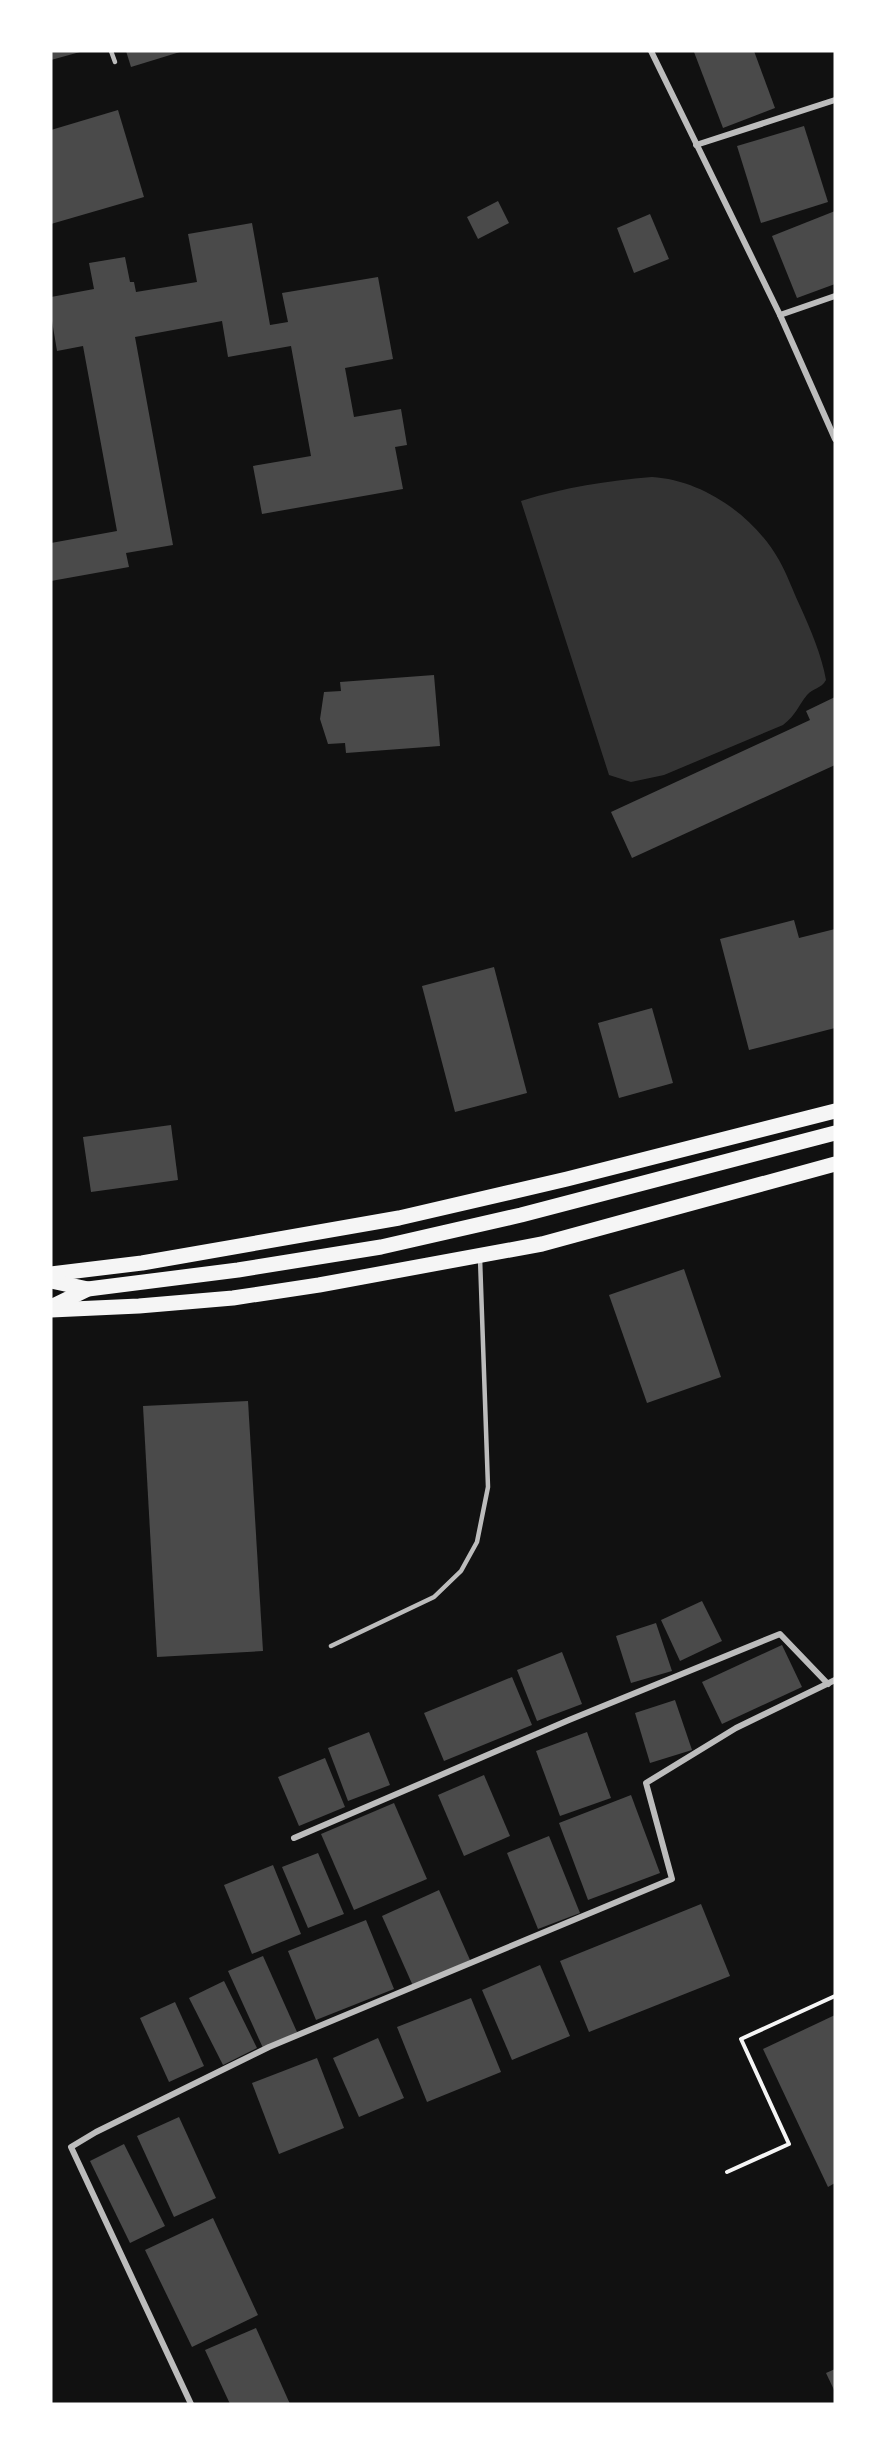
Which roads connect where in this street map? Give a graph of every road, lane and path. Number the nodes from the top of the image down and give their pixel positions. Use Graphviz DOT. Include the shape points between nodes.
graph roads {
  1 [pos="111,51"];
  2 [pos="651,51"];
  3 [pos="115,63"];
  4 [pos="835,100"];
  5 [pos="696,145"];
  6 [pos="835,296"];
  7 [pos="780,315"];
  8 [pos="835,417"];
  9 [pos="827,421"];
  10 [pos="835,439"];
  11 [pos="835,1111"];
  12 [pos="835,1133"];
  13 [pos="835,1164"];
  14 [pos="480,1255"];
  15 [pos="51,1274"];
  16 [pos="51,1281"];
  17 [pos="88,1289"];
  18 [pos="51,1308"];
  19 [pos="331,1646"];
  20 [pos="835,1680"];
  21 [pos="828,1684"];
  22 [pos="294,1838"];
  23 [pos="835,1996"];
  24 [pos="727,2172"];
  25 [pos="191,2404"];
  1 -- 3 [label="lane"];
  2 -- 5 [label="street"];
  4 -- 5 [label="street"];
  5 -- 7 [label="street"];
  6 -- 7 [label="street"];
  7 -- 9 [label="street"];
  8 -- 9 [label="street"];
  9 -- 10 [label="street"];
  11 -- 15 [label="main road" via="399,1218 142,1263"];
  12 -- 17 [label="main road" via="521,1215 381,1247"];
  13 -- 14 [label="main road" via="542,1244"];
  14 -- 18 [label="main road" via="233,1298"];
  14 -- 19 [label="lane" via="488,1487 477,1542 460,1571 434,1597"];
  16 -- 17 [label="main road"];
  17 -- 18 [label="main road"];
  20 -- 21 [label="street"];
  21 -- 22 [label="street" via="780,1634"];
  21 -- 25 [label="street" via="736,1728 646,1783 672,1880 269,2047 71,2147"];
  23 -- 24 [label="path" via="741,2039 789,2144"];
}
